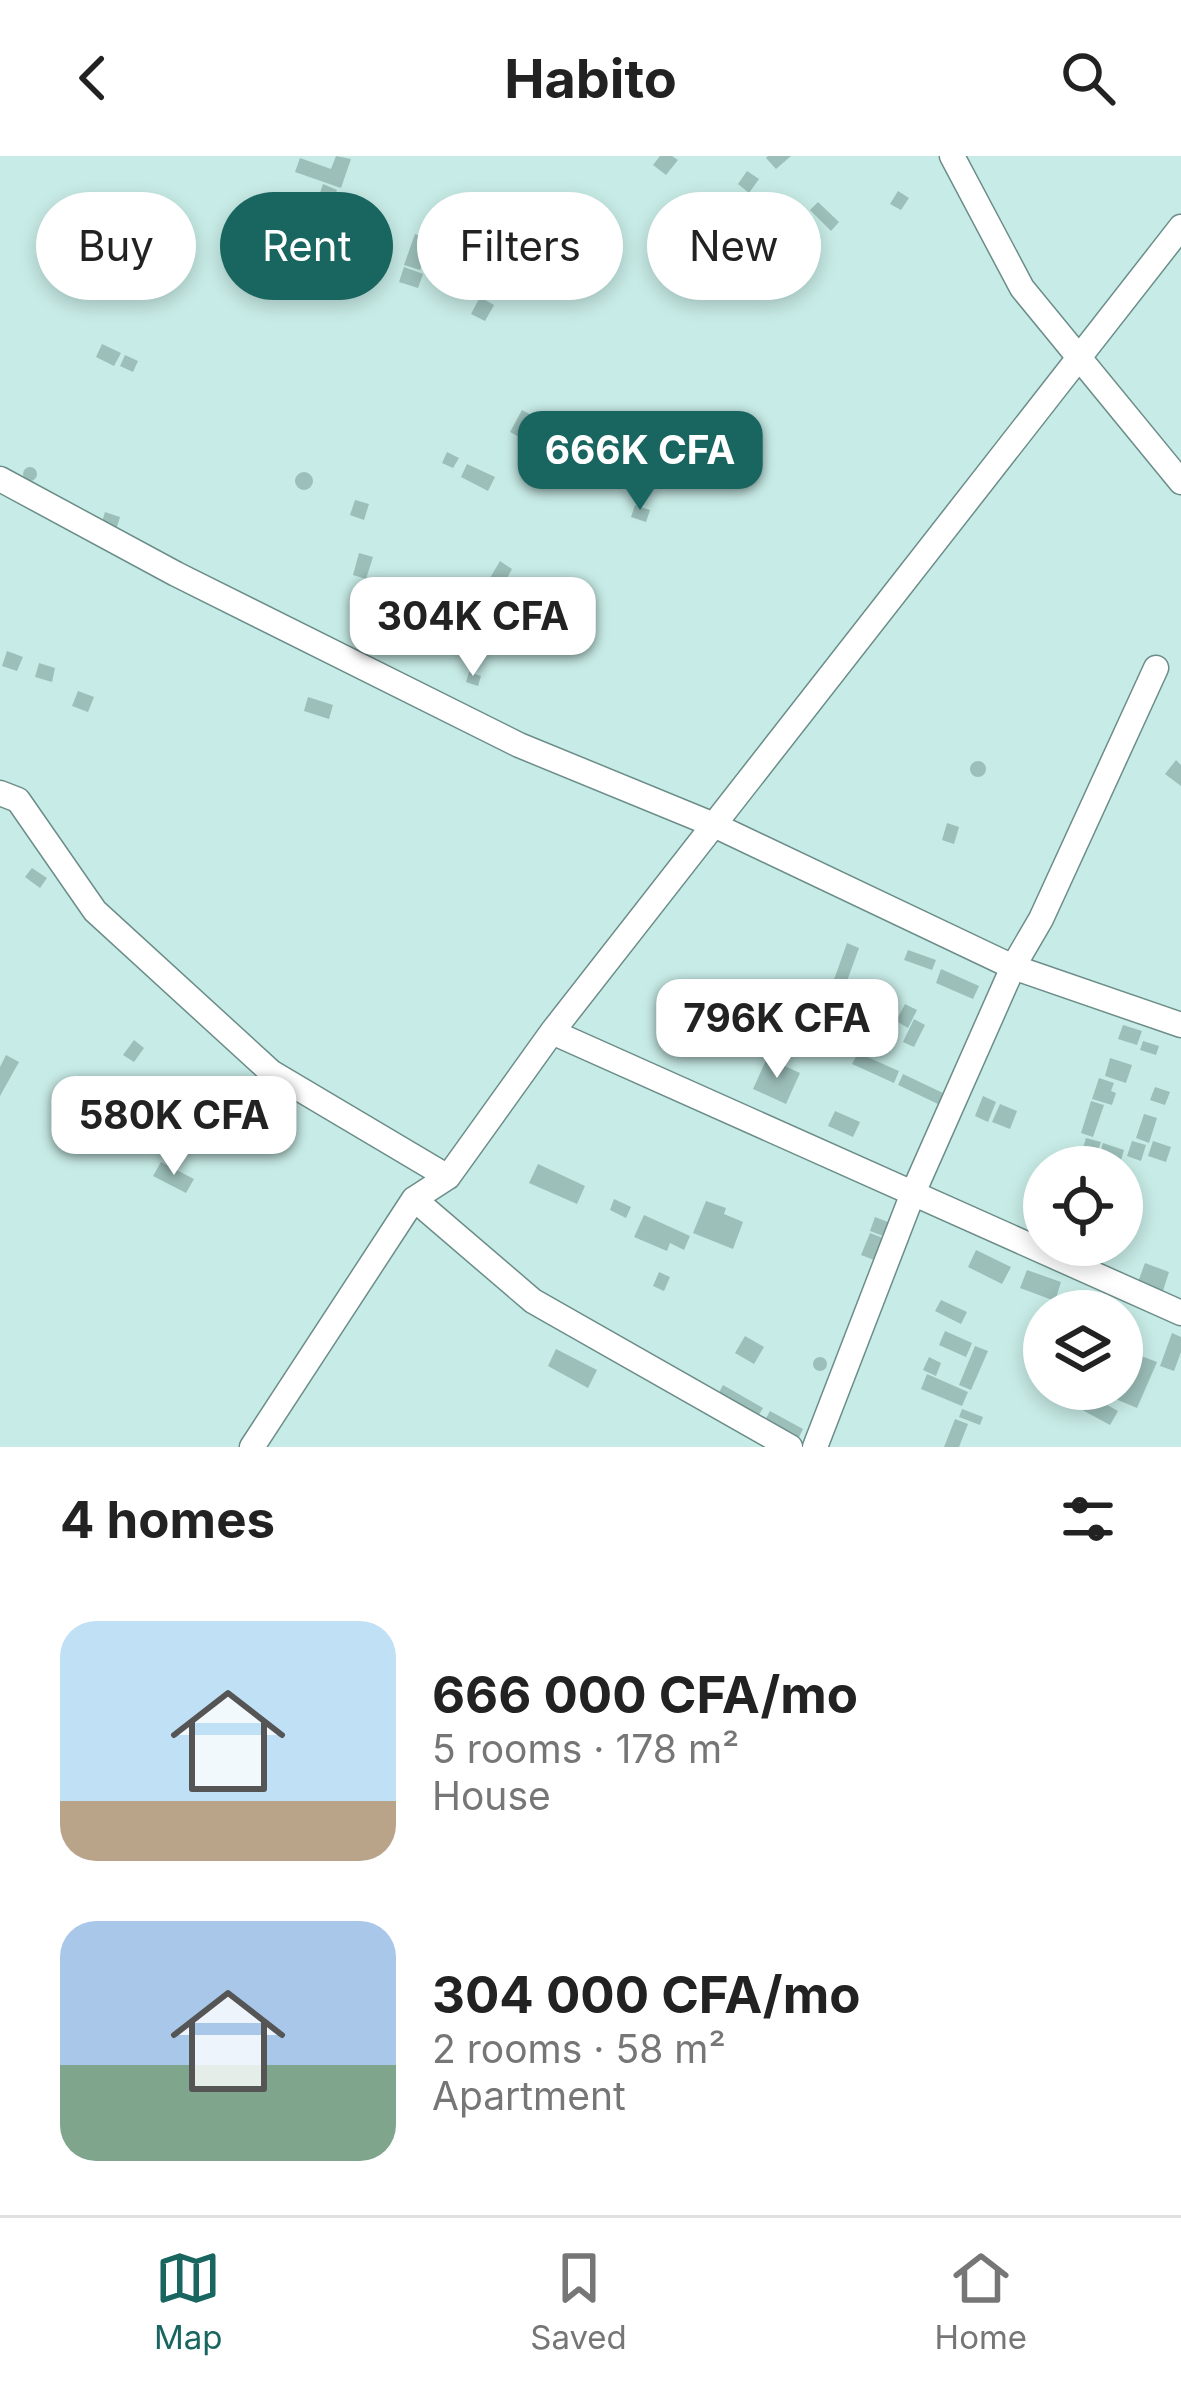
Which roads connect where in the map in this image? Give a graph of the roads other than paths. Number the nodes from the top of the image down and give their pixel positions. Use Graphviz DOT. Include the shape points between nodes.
graph roads {
  1 [pos="952,156"];
  2 [pos="1181,227"];
  3 [pos="1079,357"];
  4 [pos="0,479"];
  5 [pos="1181,482"];
  6 [pos="1156,668"];
  7 [pos="0,793"];
  8 [pos="714,825"];
  9 [pos="1013,967"];
  10 [pos="1181,1025"];
  11 [pos="552,1032"];
  12 [pos="448,1177"];
  13 [pos="913,1193"];
  14 [pos="414,1199"];
  15 [pos="1181,1313"];
  16 [pos="252,1447"];
  17 [pos="790,1447"];
  18 [pos="815,1447"];
  1 -- 3 [label="street" via="1022,288"];
  2 -- 3 [label="street"];
  3 -- 5 [label="street"];
  3 -- 8 [label="street"];
  4 -- 8 [label="street" via="519,745"];
  6 -- 9 [label="street"];
  7 -- 12 [label="street" via="18,800 95,911 272,1072"];
  8 -- 9 [label="street"];
  8 -- 11 [label="street"];
  9 -- 10 [label="street"];
  9 -- 13 [label="street"];
  11 -- 12 [label="street"];
  11 -- 13 [label="street"];
  12 -- 14 [label="street"];
  13 -- 15 [label="street"];
  13 -- 18 [label="street"];
  14 -- 16 [label="street"];
  14 -- 17 [label="street" via="533,1300"];
}
